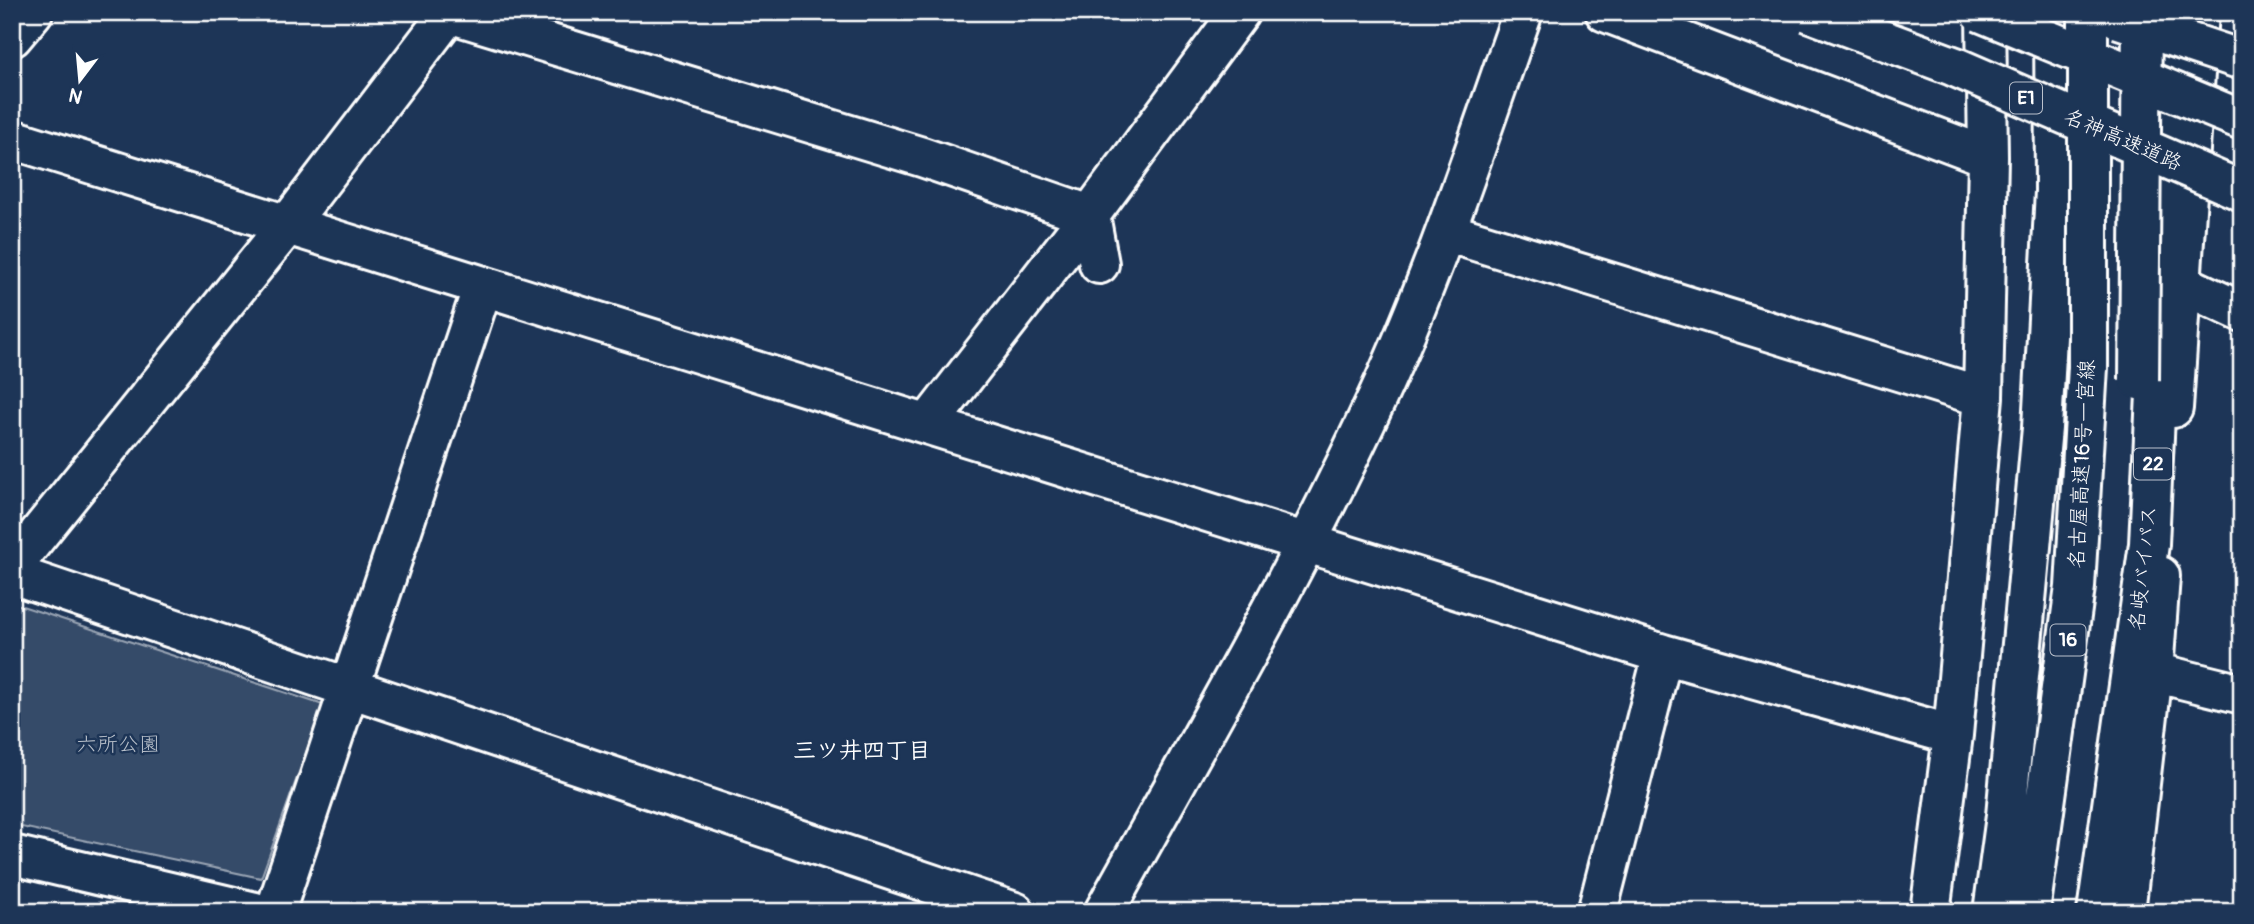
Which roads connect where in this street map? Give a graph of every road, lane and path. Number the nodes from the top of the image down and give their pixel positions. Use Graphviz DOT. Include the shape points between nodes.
graph roads {
  1 [pos="33,12"];
  2 [pos="1240,12"];
  3 [pos="1523,12"];
  4 [pos="1605,12"];
  5 [pos="1808,12"];
  6 [pos="1980,12"];
  7 [pos="1986,12"];
  8 [pos="2054,12"];
  9 [pos="2088,12"];
  10 [pos="2101,12"];
  11 [pos="2142,12"];
  12 [pos="2167,12"];
  13 [pos="2199,12"];
  14 [pos="449,13"];
  15 [pos="12,37"];
  16 [pos="2242,60"];
  17 [pos="2242,120"];
  18 [pos="12,139"];
  19 [pos="1988,157"];
  20 [pos="2242,191"];
  21 [pos="1090,215"];
  22 [pos="289,223"];
  23 [pos="1446,232"];
  24 [pos="1099,264"];
  25 [pos="2182,284"];
  26 [pos="483,286"];
  27 [pos="2242,312"];
  28 [pos="1983,397"];
  29 [pos="928,424"];
  30 [pos="1308,543"];
  31 [pos="12,567"];
  32 [pos="12,574"];
  33 [pos="1663,654"];
  34 [pos="2153,673"];
  35 [pos="349,688"];
  36 [pos="2242,694"];
  37 [pos="1953,735"];
  38 [pos="12,855"];
  39 [pos="255,912"];
  40 [pos="275,912"];
  41 [pos="1015,912"];
  42 [pos="1104,912"];
  43 [pos="1597,912"];
  44 [pos="1930,912"];
  45 [pos="1993,912"];
  46 [pos="2030,912"];
  47 [pos="2084,912"];
  48 [pos="2097,912"];
  49 [pos="2125,912"];
  1 -- 15 [label="main road"];
  2 -- 21 [label="main road"];
  3 -- 23 [label="main road"];
  4 -- 19 [label="main road"];
  5 -- 20 [label="main road, 名神高速道路 / E1, bridge" via="1953,66"];
  6 -- 17 [label="main road, bridge"];
  7 -- 19 [label="main road"];
  8 -- 45 [label="main road" via="2055,191 2042,428"];
  9 -- 46 [label="main road, 名古屋高速16号一宮線 / 16, bridge" via="2088,366 2075,587"];
  10 -- 16 [label="main road, bridge"];
  11 -- 47 [label="main road, bridge" via="2139,380 2124,638"];
  12 -- 48 [label="main road, 名岐バイパス / 22" via="2164,222 2149,544"];
  13 -- 25 [label="main road"];
  14 -- 21 [label="main road" via="922,158"];
  14 -- 22 [label="main road"];
  18 -- 22 [label="main road"];
  19 -- 28 [label="main road"];
  21 -- 24 [label="main road"];
  21 -- 29 [label="main road"];
  22 -- 26 [label="main road"];
  22 -- 31 [label="main road"];
  23 -- 28 [label="main road"];
  23 -- 30 [label="main road" via="1378,396"];
  25 -- 27 [label="main road"];
  25 -- 34 [label="main road"];
  26 -- 29 [label="main road"];
  26 -- 35 [label="main road"];
  28 -- 37 [label="main road"];
  29 -- 30 [label="main road"];
  30 -- 33 [label="main road"];
  30 -- 42 [label="main road"];
  32 -- 35 [label="main road"];
  33 -- 37 [label="main road"];
  33 -- 43 [label="main road"];
  34 -- 36 [label="main road"];
  34 -- 49 [label="main road"];
  35 -- 40 [label="main road"];
  35 -- 41 [label="main road"];
  37 -- 44 [label="main road"];
  38 -- 39 [label="main road"];
}
